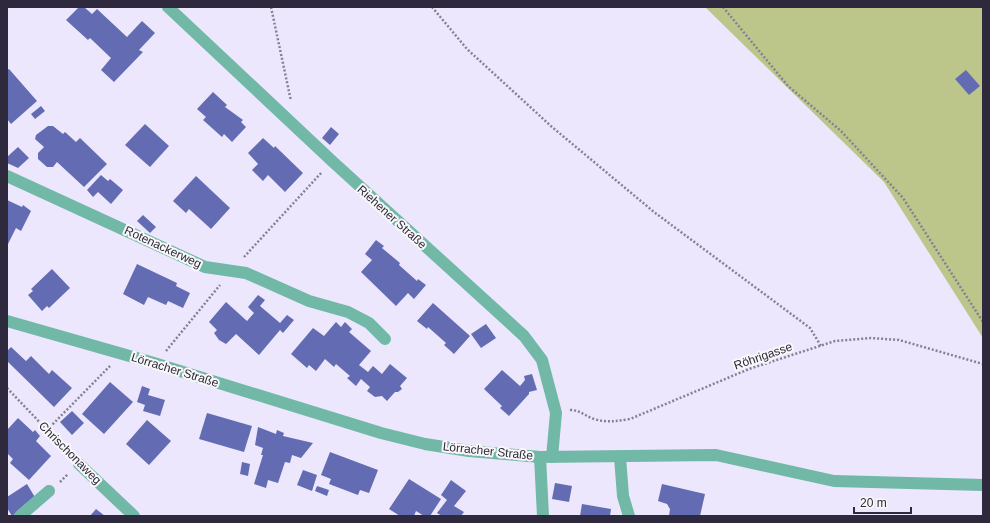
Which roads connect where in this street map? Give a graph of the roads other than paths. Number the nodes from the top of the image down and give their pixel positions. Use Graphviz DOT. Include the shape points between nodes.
graph roads {
  1 [pos="168,7"];
  2 [pos="7,176"];
  3 [pos="7,321"];
  4 [pos="385,339"];
  5 [pos="620,456"];
  6 [pos="540,457"];
  7 [pos="552,458"];
  8 [pos="80,464"];
  9 [pos="983,485"];
  10 [pos="49,492"];
  11 [pos="20,516"];
  12 [pos="134,516"];
  13 [pos="543,516"];
  14 [pos="629,516"];
  1 -- 7 [label="street, Riehener Straße" via="297,129 524,336 542,360 556,413"];
  2 -- 4 [label="street, Rotenackerweg" via="205,267 246,273 309,300 348,312 369,323"];
  3 -- 6 [label="street, Lörracher Straße" via="168,367 381,433 469,451"];
  5 -- 7 [label="street, Lörracher Straße"];
  5 -- 9 [label="street, Lörracher Straße" via="716,455 834,481"];
  5 -- 14 [label="street" via="623,496"];
  6 -- 7 [label="street, Lörracher Straße"];
  6 -- 13 [label="street"];
  8 -- 12 [label="street, Chrischonaweg"];
  10 -- 11 [label="street"];
}
